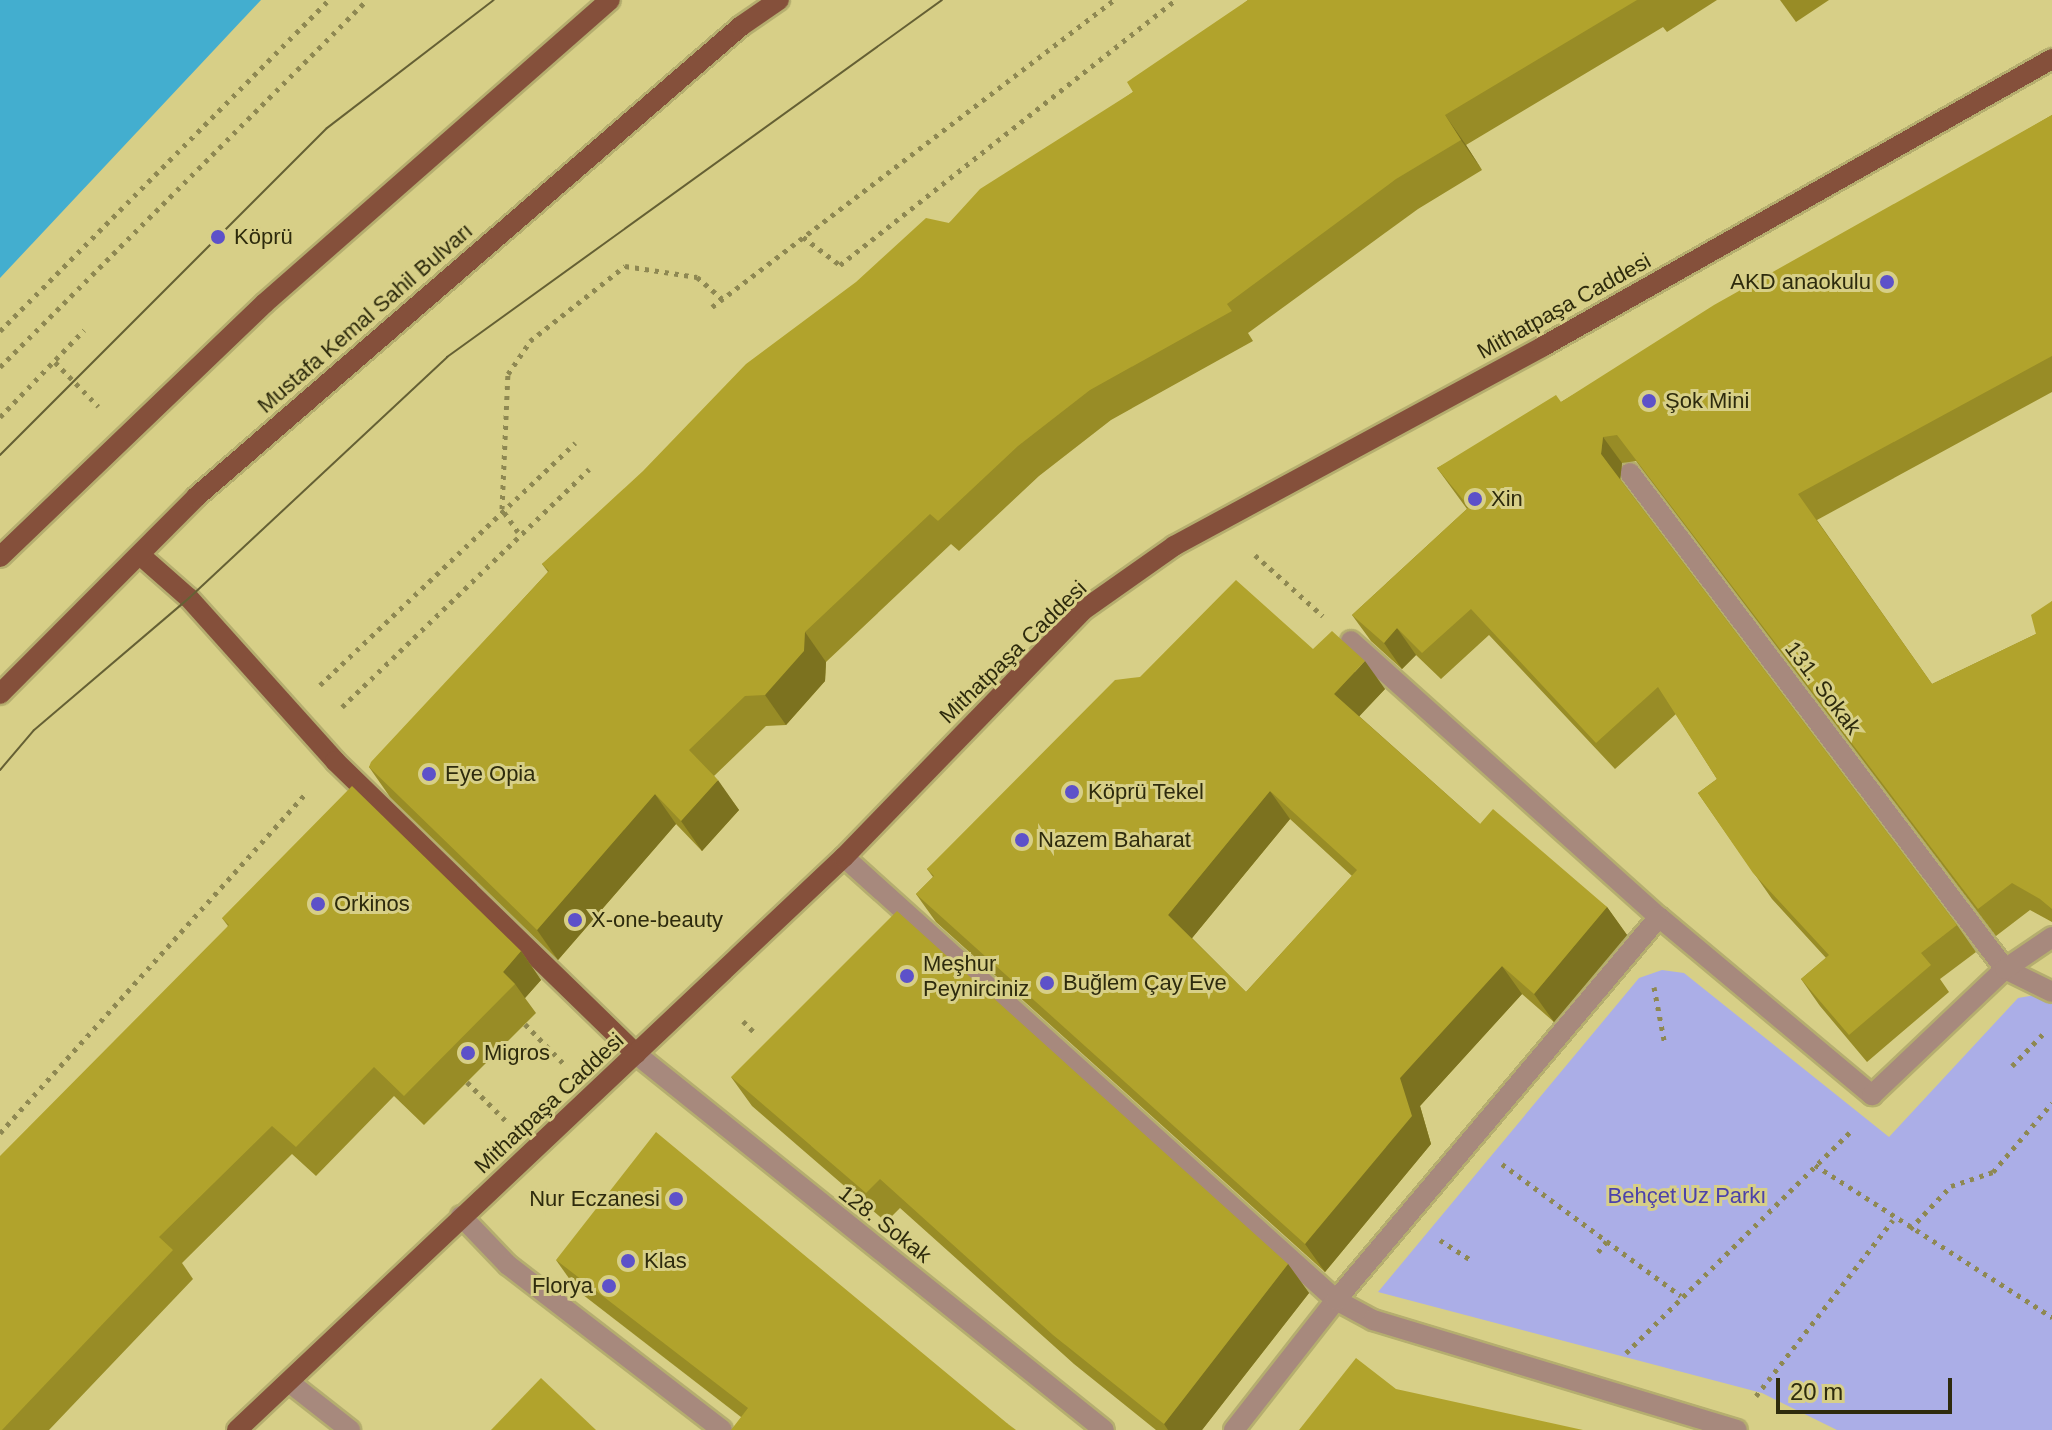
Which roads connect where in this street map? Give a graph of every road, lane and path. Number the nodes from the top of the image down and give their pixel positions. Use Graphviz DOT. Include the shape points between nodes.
graph roads {
  1 [pos="329,0"];
  2 [pos="367,0"];
  3 [pos="610,0"];
  4 [pos="779,0"];
  5 [pos="1114,0"];
  6 [pos="1175,0"];
  7 [pos="2052,59"];
  8 [pos="803,237"];
  9 [pos="722,299"];
  10 [pos="712,307"];
  11 [pos="84,330"];
  12 [pos="0,331"];
  13 [pos="0,367"];
  14 [pos="0,417"];
  15 [pos="575,443"];
  16 [pos="589,469"];
  17 [pos="1630,473"];
  18 [pos="502,509"];
  19 [pos="518,532"];
  20 [pos="140,555"];
  21 [pos="1255,555"];
  22 [pos="0,557"];
  23 [pos="1351,641"];
  24 [pos="0,694"];
  25 [pos="291,714"];
  26 [pos="312,737"];
  27 [pos="335,761"];
  28 [pos="844,857"];
  29 [pos="1659,917"];
  30 [pos="2052,937"];
  31 [pos="2005,969"];
  32 [pos="2052,992"];
  33 [pos="743,1021"];
  34 [pos="536,1023"];
  35 [pos="2052,1026"];
  36 [pos="756,1034"];
  37 [pos="636,1054"];
  38 [pos="566,1066"];
  39 [pos="2012,1066"];
  40 [pos="467,1082"];
  41 [pos="1872,1095"];
  42 [pos="2052,1103"];
  43 [pos="508,1124"];
  44 [pos="0,1133"];
  45 [pos="1470,1141"];
  46 [pos="1815,1165"];
  47 [pos="461,1216"];
  48 [pos="1893,1220"];
  49 [pos="1910,1229"];
  50 [pos="1607,1241"];
  51 [pos="1598,1252"];
  52 [pos="1681,1296"];
  53 [pos="1336,1300"];
  54 [pos="2052,1317"];
  55 [pos="289,1382"];
  56 [pos="1592,1388"];
  57 [pos="1735,1429"];
  58 [pos="237,1430"];
  59 [pos="350,1430"];
  60 [pos="722,1430"];
  61 [pos="1104,1430"];
  62 [pos="1234,1430"];
  1 -- 12 [label="path"];
  2 -- 13 [label="path"];
  3 -- 22 [label="main road" via="265,303"];
  4 -- 20 [label="main road, Mustafa Kemal Sahil Bulvarı" via="741,26 328,381 196,497"];
  5 -- 8 [label="path"];
  6 -- 8 [label="path" via="840,265"];
  7 -- 28 [label="main road, Mithatpaşa Caddesi" via="1542,347 1174,546 1082,611"];
  8 -- 9 [label="path"];
  9 -- 10 [label="path"];
  9 -- 18 [label="path" via="697,277 625,266 530,341 508,374"];
  11 -- 14 [label="path"];
  15 -- 18 [label="path"];
  16 -- 19 [label="path"];
  17 -- 31 [label="street, 131. Sokak"];
  18 -- 19 [label="path"];
  18 -- 25 [label="path"];
  19 -- 26 [label="path"];
  20 -- 24 [label="main road, Mustafa Kemal Sahil Bulvarı"];
  20 -- 25 [label="main road" via="189,598"];
  21 -- 23 [label="path"];
  23 -- 29 [label="street"];
  25 -- 26 [label="main road"];
  26 -- 27 [label="main road"];
  27 -- 37 [label="main road"];
  27 -- 44 [label="path"];
  28 -- 37 [label="main road, Mithatpaşa Caddesi"];
  28 -- 53 [label="street"];
  29 -- 41 [label="street"];
  29 -- 45 [label="street"];
  30 -- 31 [label="street"];
  31 -- 32 [label="street, 131. Sokak"];
  31 -- 41 [label="street"];
  33 -- 36 [label="path"];
  34 -- 38 [label="path" via="528,1026"];
  35 -- 39 [label="path"];
  37 -- 47 [label="main road, Mithatpaşa Caddesi"];
  37 -- 61 [label="street, 128. Sokak"];
  40 -- 43 [label="path"];
  41 -- 46 [label="path" via="1864,1118"];
  42 -- 49 [label="path" via="1993,1172 1951,1186"];
  45 -- 50 [label="path"];
  45 -- 53 [label="street"];
  46 -- 48 [label="path"];
  46 -- 52 [label="path"];
  47 -- 55 [label="main road, Mithatpaşa Caddesi"];
  47 -- 60 [label="street" via="508,1265"];
  48 -- 49 [label="path"];
  48 -- 57 [label="path"];
  49 -- 54 [label="path"];
  50 -- 51 [label="path"];
  50 -- 52 [label="path"];
  52 -- 56 [label="path"];
  53 -- 56 [label="street" via="1373,1320"];
  53 -- 62 [label="street"];
  55 -- 58 [label="main road, Mithatpaşa Caddesi"];
  55 -- 59 [label="street"];
  56 -- 57 [label="street"];
}
